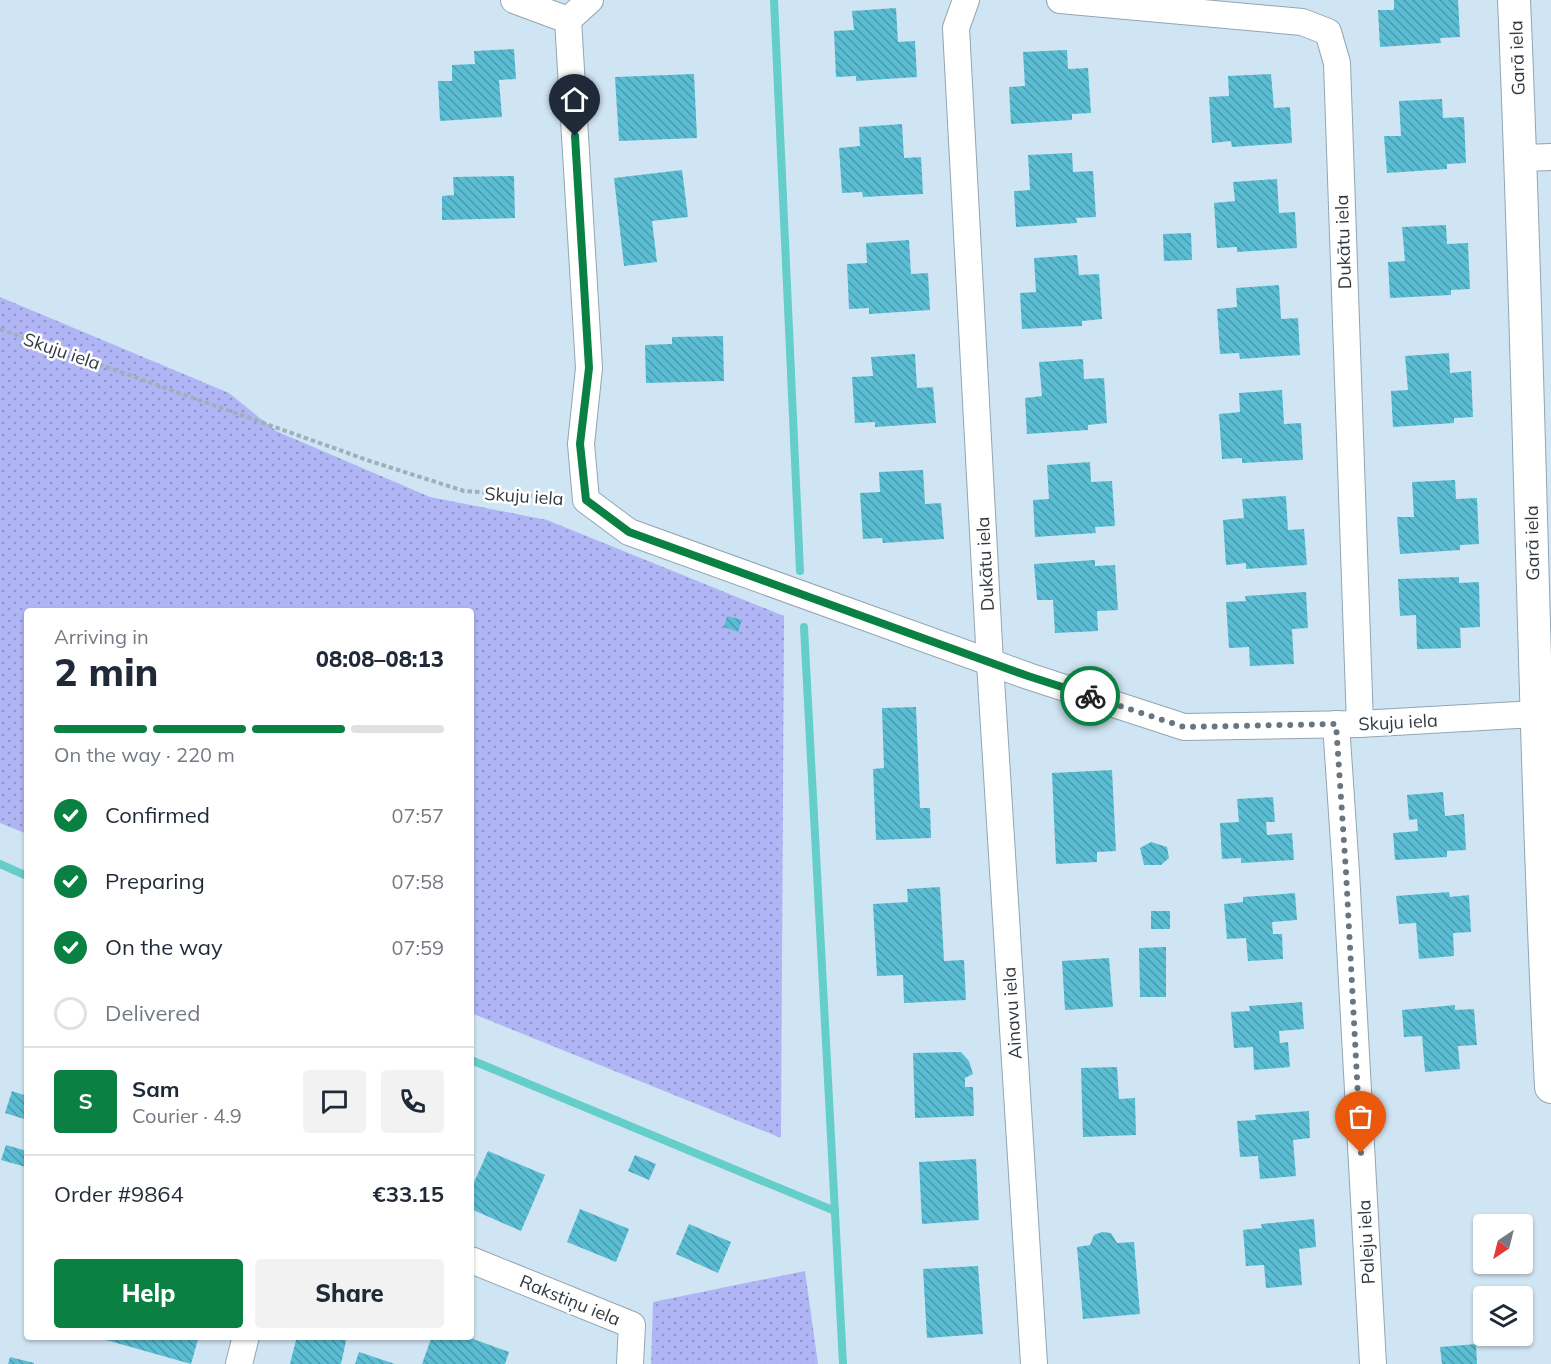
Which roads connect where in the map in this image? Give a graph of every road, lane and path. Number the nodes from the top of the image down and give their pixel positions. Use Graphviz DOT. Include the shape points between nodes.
graph roads {
  1 [pos="514,0"];
  2 [pos="590,0"];
  3 [pos="966,0"];
  4 [pos="1060,0"];
  5 [pos="1514,0"];
  6 [pos="568,20"];
  7 [pos="1536,157"];
  8 [pos="0,329"];
  9 [pos="586,500"];
  10 [pos="990,663"];
  11 [pos="1536,714"];
  12 [pos="1348,724"];
  13 [pos="1551,1087"];
  14 [pos="474,1261"];
  15 [pos="245,1340"];
  16 [pos="239,1364"];
  17 [pos="630,1364"];
  18 [pos="1034,1364"];
  19 [pos="1373,1364"];
  1 -- 6 [label="street"];
  2 -- 6 [label="street"];
  3 -- 10 [label="street, Dukātu iela" via="956,28"];
  4 -- 12 [label="street, Dukātu iela" via="1302,22 1328,32 1337,63"];
  5 -- 7 [label="street, Garā iela"];
  6 -- 9 [label="street" via="589,368 580,444"];
  7 -- 11 [label="street, Garā iela"];
  8 -- 9 [label="path, Skuju iela" via="464,491"];
  9 -- 10 [label="street, Skuju iela" via="629,532"];
  10 -- 12 [label="street, Skuju iela" via="1184,727"];
  10 -- 18 [label="street, Ainavu iela"];
  11 -- 12 [label="street, Skuju iela"];
  11 -- 13 [label="street, Garā iela"];
  12 -- 19 [label="street, Paleju iela" via="1346,872"];
  14 -- 17 [label="street, Rakstiņu iela" via="632,1325"];
  15 -- 16 [label="street"];
}
